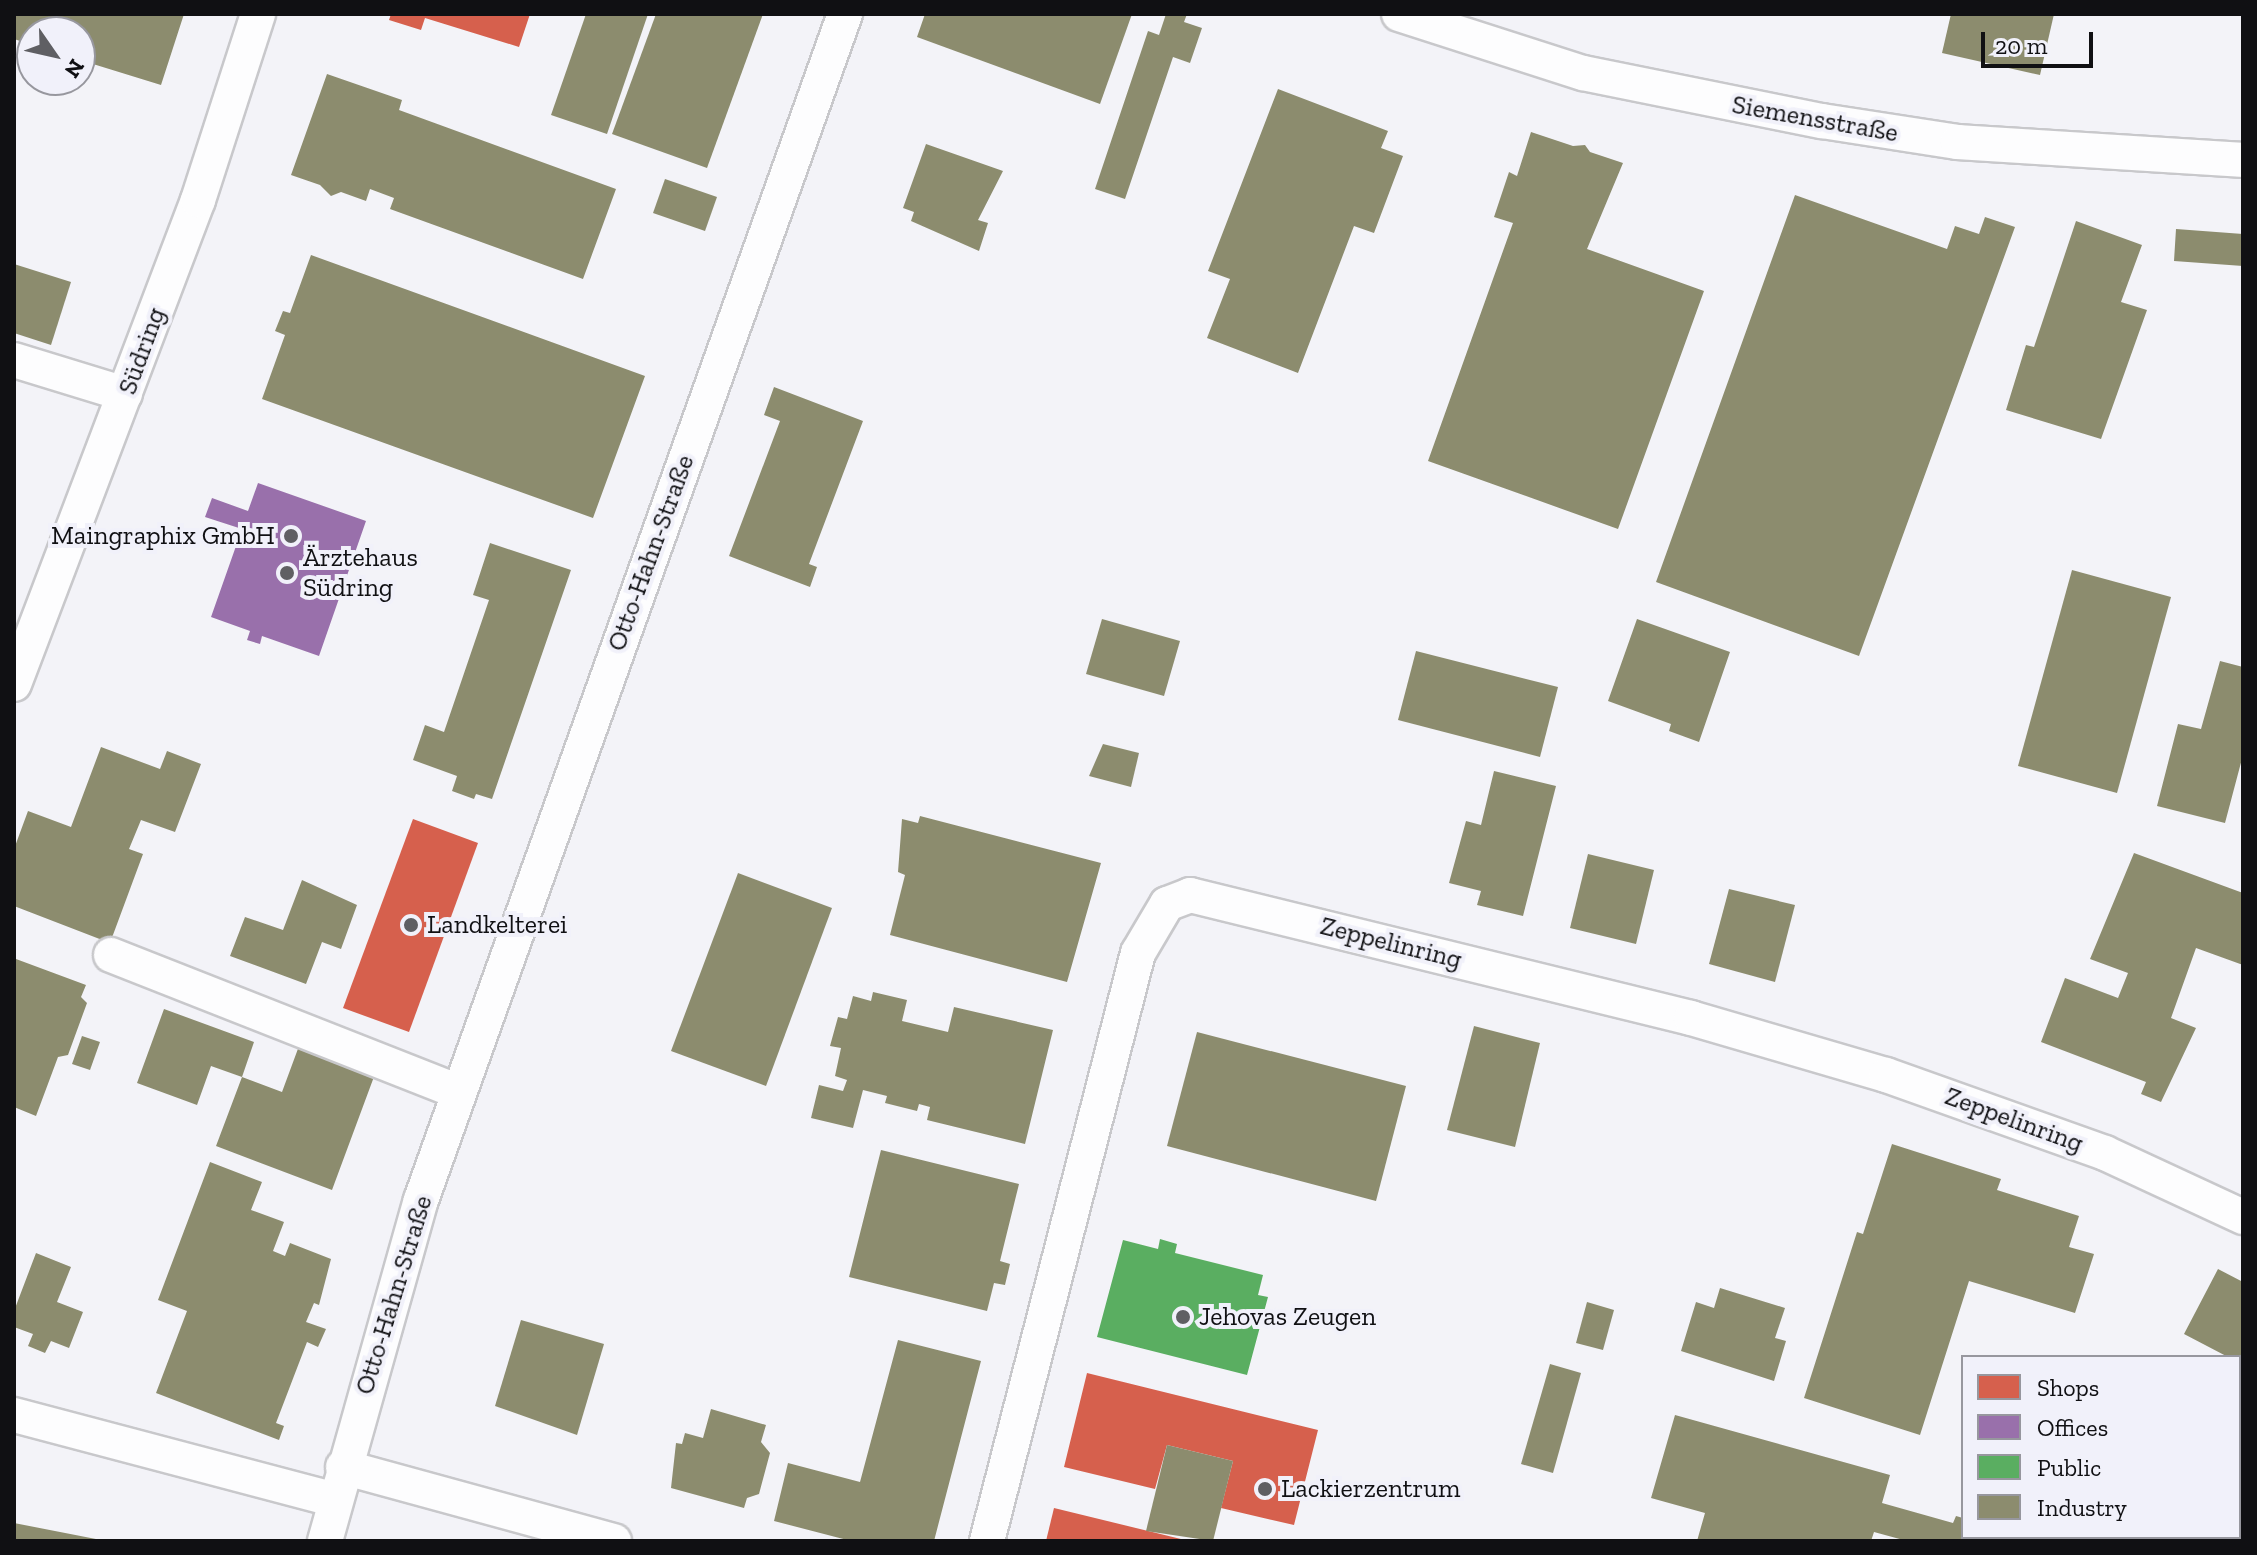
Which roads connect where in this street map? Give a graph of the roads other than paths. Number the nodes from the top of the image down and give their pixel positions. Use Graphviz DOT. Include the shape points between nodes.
graph roads {
  1 [pos="258,14"];
  2 [pos="845,14"];
  3 [pos="1399,14"];
  4 [pos="2243,160"];
  5 [pos="14,360"];
  6 [pos="125,394"];
  7 [pos="14,684"];
  8 [pos="111,955"];
  9 [pos="459,1092"];
  10 [pos="2243,1217"];
  11 [pos="14,1415"];
  12 [pos="343,1467"];
  13 [pos="335,1500"];
  14 [pos="325,1541"];
  15 [pos="614,1541"];
  16 [pos="987,1541"];
  1 -- 6 [label="street, Südring" via="198,200"];
  2 -- 9 [label="street, Otto-Hahn-Straße"];
  3 -- 4 [label="street, Siemensstraße" via="1583,73 1822,121 1958,142"];
  5 -- 6 [label="street"];
  6 -- 7 [label="street, Südring"];
  8 -- 9 [label="street"];
  9 -- 12 [label="street, Otto-Hahn-Straße" via="421,1200"];
  10 -- 16 [label="street, Zeppelinring" via="2105,1153 1886,1075 1676,1014 1190,895 1167,904 1138,953"];
  11 -- 13 [label="street"];
  12 -- 13 [label="street, Otto-Hahn-Straße"];
  12 -- 15 [label="street"];
  13 -- 14 [label="street, Otto-Hahn-Straße"];
}
